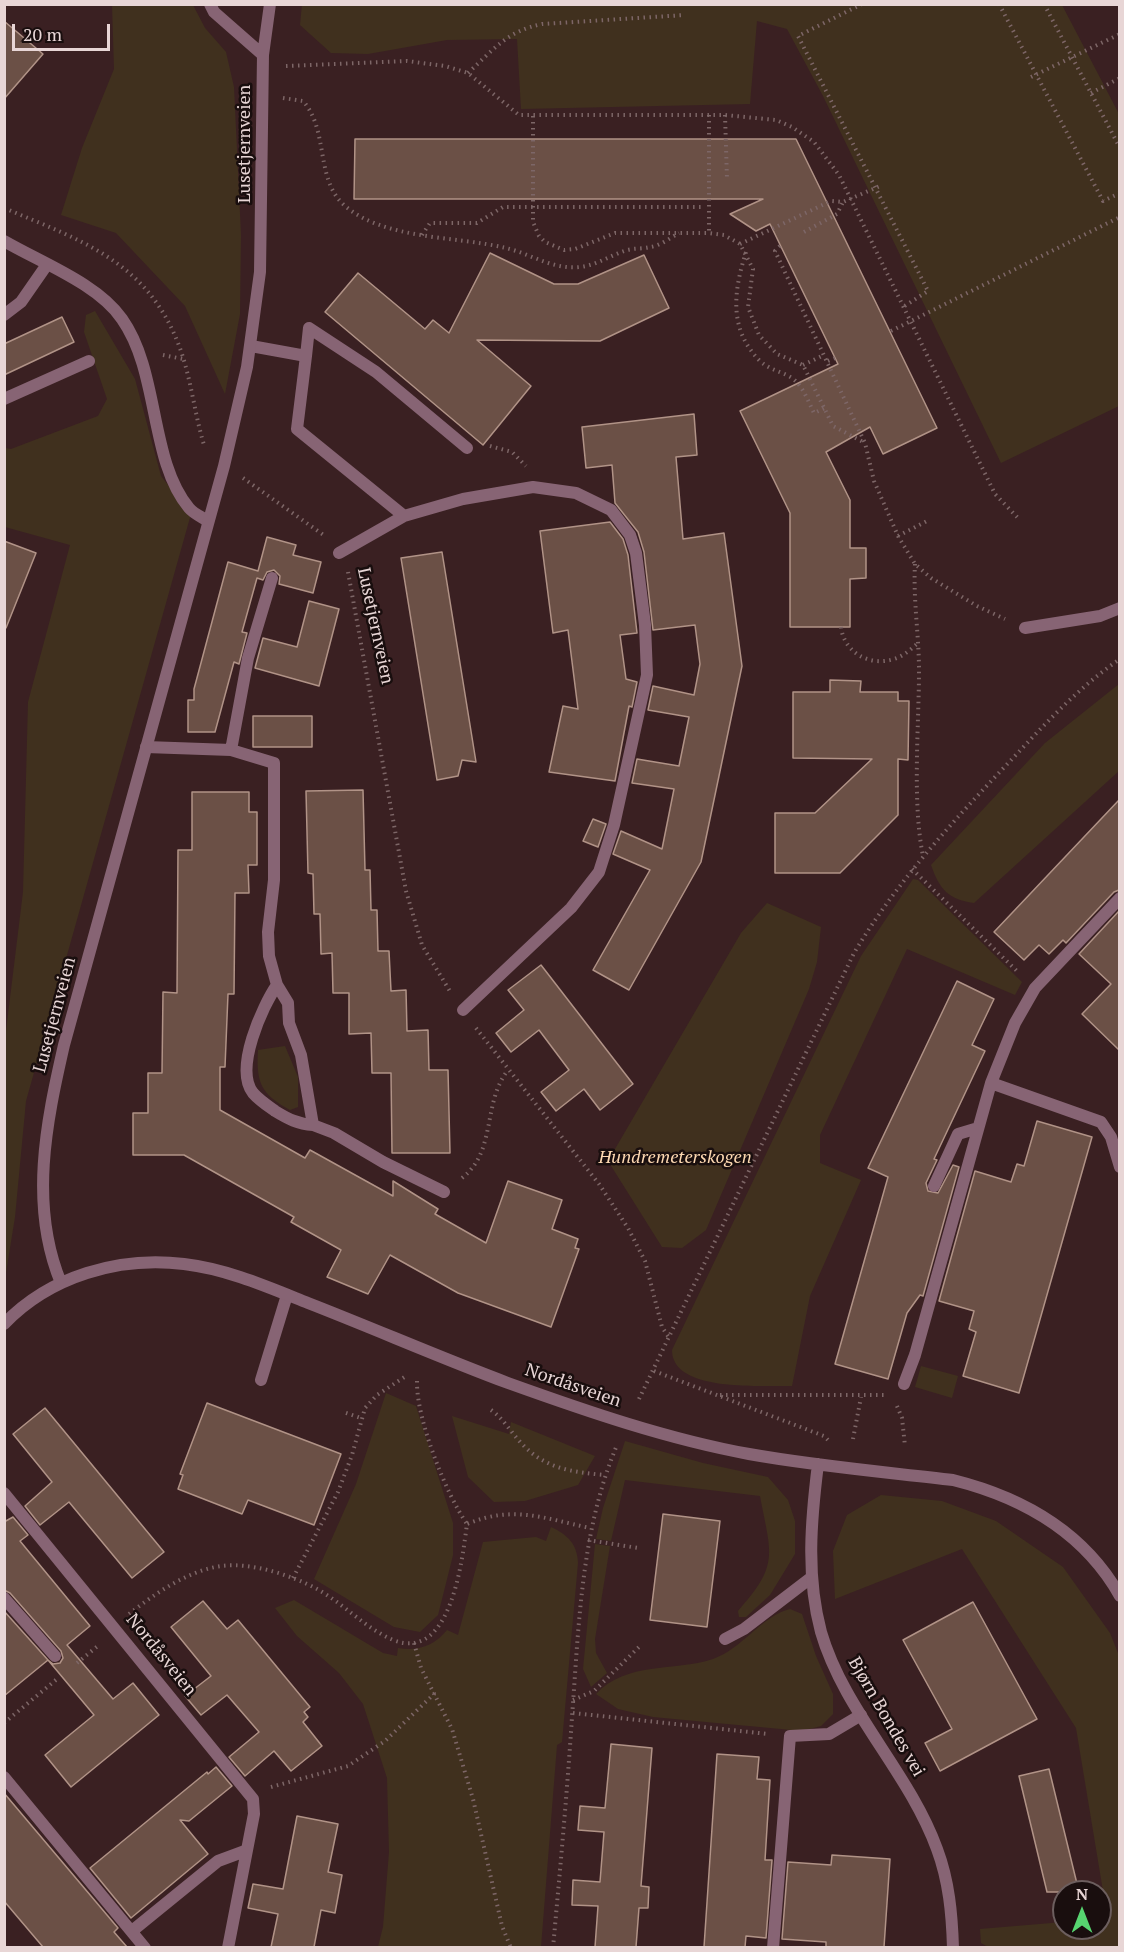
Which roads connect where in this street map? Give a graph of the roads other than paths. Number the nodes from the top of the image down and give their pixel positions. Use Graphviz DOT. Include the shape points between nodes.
graph roads {
  1 [pos="210,4"];
  2 [pos="270,4"];
  3 [pos="263,55"];
  4 [pos="4,241"];
  5 [pos="45,266"];
  6 [pos="4,315"];
  7 [pos="251,346"];
  8 [pos="306,356"];
  9 [pos="89,361"];
  10 [pos="4,399"];
  11 [pos="467,448"];
  12 [pos="404,516"];
  13 [pos="208,521"];
  14 [pos="339,553"];
  15 [pos="272,578"];
  16 [pos="1119,608"];
  17 [pos="1025,628"];
  18 [pos="146,747"];
  19 [pos="231,750"];
  20 [pos="1119,898"];
  21 [pos="277,985"];
  22 [pos="464,1010"];
  23 [pos="991,1083"];
  24 [pos="313,1125"];
  25 [pos="978,1128"];
  26 [pos="1119,1167"];
  27 [pos="934,1186"];
  28 [pos="444,1191"];
  29 [pos="61,1283"];
  30 [pos="287,1295"];
  31 [pos="4,1323"];
  32 [pos="261,1380"];
  33 [pos="904,1384"];
  34 [pos="818,1464"];
  35 [pos="4,1493"];
  36 [pos="812,1577"];
  37 [pos="1119,1596"];
  38 [pos="4,1598"];
  39 [pos="725,1639"];
  40 [pos="55,1656"];
  41 [pos="861,1715"];
  42 [pos="4,1777"];
  43 [pos="245,1851"];
  44 [pos="132,1931"];
  45 [pos="145,1947"];
  46 [pos="228,1947"];
  47 [pos="773,1947"];
  48 [pos="953,1947"];
  1 -- 3 [label="street"];
  2 -- 3 [label="street, Lusetjernveien"];
  3 -- 7 [label="street, Lusetjernveien" via="262,242"];
  4 -- 5 [label="street"];
  5 -- 6 [label="street" via="21,302"];
  5 -- 13 [label="street" via="90,287 123,319 147,380 173,479 190,510"];
  7 -- 8 [label="street"];
  7 -- 13 [label="street, Lusetjernveien"];
  8 -- 11 [label="street" via="309,328 376,372"];
  8 -- 12 [label="street" via="297,429"];
  9 -- 10 [label="street"];
  12 -- 14 [label="street, Lusetjernveien"];
  12 -- 22 [label="street, Lusetjernveien" via="463,499 533,487 563,489 600,503 621,521 630,535 640,581 647,675 600,872 571,908"];
  13 -- 18 [label="street, Lusetjernveien"];
  15 -- 19 [label="street" via="248,657"];
  16 -- 17 [label="street" via="1100,616"];
  18 -- 19 [label="street"];
  18 -- 29 [label="street, Lusetjernveien" via="64,1045 46,1133 45,1224"];
  19 -- 21 [label="street" via="274,763 274,880 268,932 269,956"];
  20 -- 23 [label="street" via="1035,988"];
  21 -- 24 [label="street" via="288,1003 289,1023 301,1055"];
  21 -- 24 [label="street" via="266,1001 250,1043 252,1092 282,1115 297,1123"];
  23 -- 25 [label="street"];
  23 -- 26 [label="street" via="1101,1122 1111,1137"];
  24 -- 28 [label="street"];
  25 -- 27 [label="street" via="958,1134"];
  25 -- 33 [label="street"];
  29 -- 30 [label="street, Nordåsveien" via="106,1268 154,1262 210,1269"];
  29 -- 31 [label="street, Nordåsveien" via="29,1301"];
  30 -- 32 [label="street"];
  30 -- 34 [label="street, Nordåsveien" via="600,1414 746,1454"];
  34 -- 36 [label="street, Bjørn Bondes vei" via="811,1525"];
  34 -- 37 [label="street, Nordåsveien" via="953,1480 1022,1503 1076,1540"];
  35 -- 43 [label="street, Nordåsveien" via="250,1795 255,1814"];
  36 -- 39 [label="street"];
  36 -- 41 [label="street, Bjørn Bondes vei" via="826,1646"];
  38 -- 40 [label="street"];
  41 -- 47 [label="street" via="829,1734 790,1736"];
  41 -- 48 [label="street, Bjørn Bondes vei" via="907,1789 936,1846 949,1893"];
  42 -- 44 [label="street"];
  43 -- 44 [label="street" via="218,1861"];
  43 -- 46 [label="street"];
  44 -- 45 [label="street"];
}
